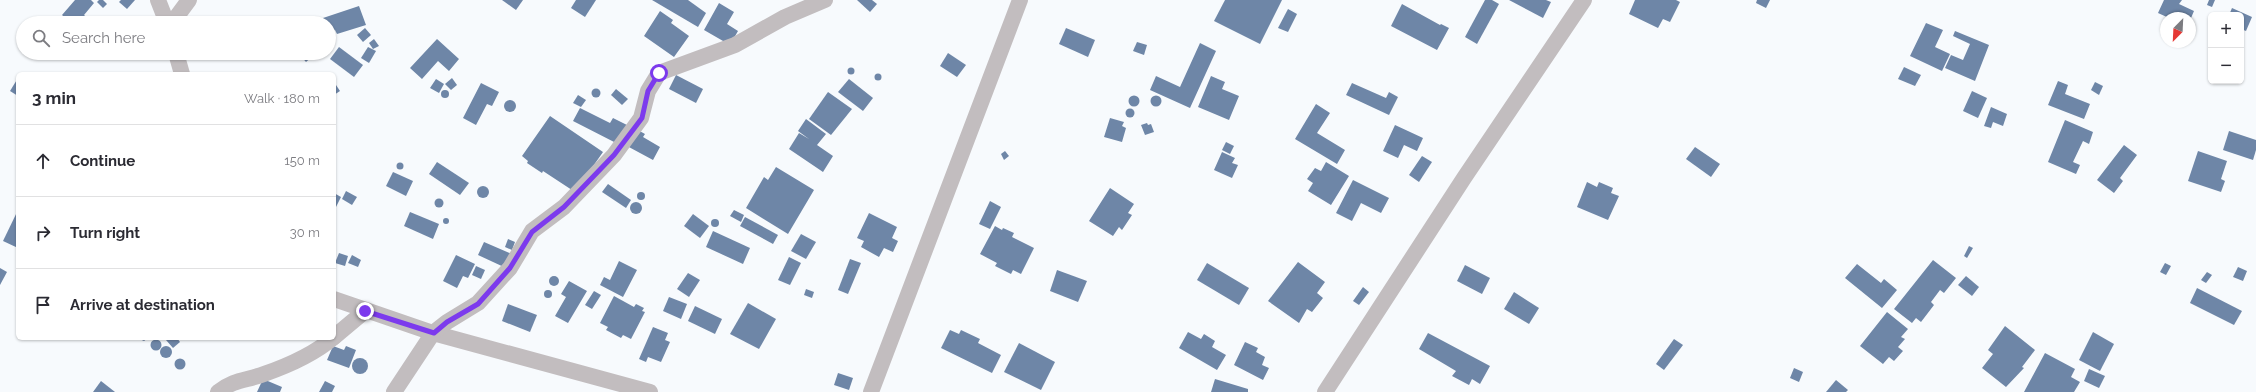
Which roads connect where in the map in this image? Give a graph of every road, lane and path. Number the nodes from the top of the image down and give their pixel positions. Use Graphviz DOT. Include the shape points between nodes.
graph roads {
  1 [pos="158,0"];
  2 [pos="189,0"];
  3 [pos="825,0"];
  4 [pos="1020,0"];
  5 [pos="1584,0"];
  6 [pos="164,16"];
  7 [pos="177,16"];
  8 [pos="178,60"];
  9 [pos="181,72"];
  10 [pos="336,300"];
  11 [pos="365,311"];
  12 [pos="434,333"];
  13 [pos="336,335"];
  14 [pos="329,340"];
  15 [pos="218,392"];
  16 [pos="394,392"];
  17 [pos="650,392"];
  18 [pos="871,392"];
  19 [pos="1326,392"];
  1 -- 6 [label="street"];
  2 -- 7 [label="street"];
  3 -- 12 [label="street" via="785,16 735,45 659,73 648,91 642,118 614,155 564,207 532,232 510,268 478,304 447,322"];
  4 -- 18 [label="street"];
  5 -- 19 [label="street" via="1464,178"];
  8 -- 9 [label="street"];
  10 -- 11 [label="street"];
  11 -- 12 [label="street"];
  11 -- 13 [label="street"];
  12 -- 16 [label="street"];
  12 -- 17 [label="street"];
  14 -- 15 [label="street" via="320,348 264,375 230,383"];
}
